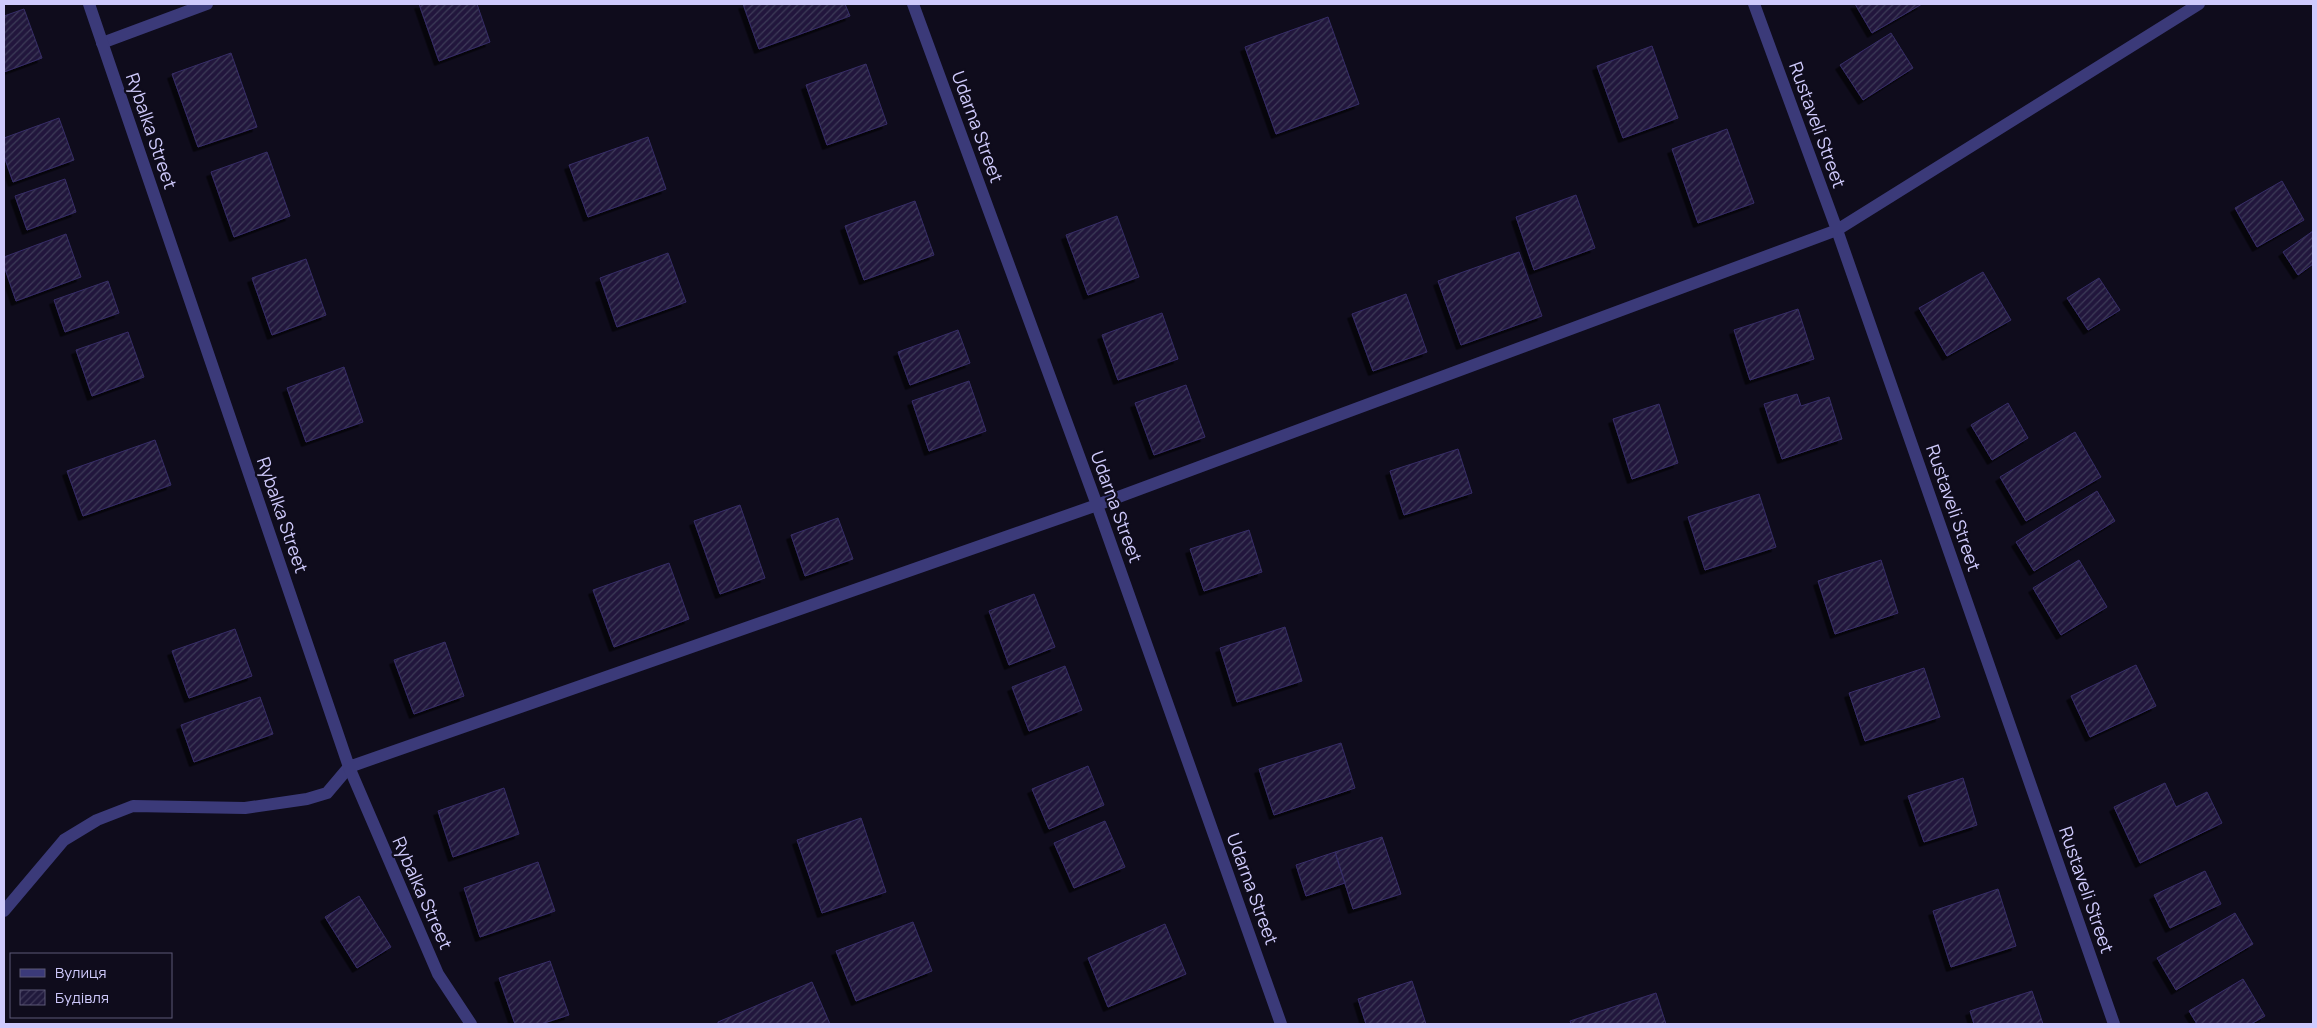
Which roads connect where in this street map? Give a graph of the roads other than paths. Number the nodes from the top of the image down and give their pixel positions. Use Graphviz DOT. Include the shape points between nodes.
graph roads {
  1 [pos="89,4"];
  2 [pos="207,4"];
  3 [pos="913,4"];
  4 [pos="1754,4"];
  5 [pos="2199,4"];
  6 [pos="102,43"];
  7 [pos="1837,230"];
  8 [pos="1097,505"];
  9 [pos="349,766"];
  10 [pos="4,911"];
  11 [pos="471,1024"];
  12 [pos="1281,1024"];
  13 [pos="2114,1024"];
  1 -- 6 [label="street, Rybalka Street"];
  2 -- 6 [label="street"];
  3 -- 8 [label="street, Udarna Street"];
  4 -- 7 [label="street, Rustaveli Street"];
  5 -- 7 [label="street"];
  6 -- 9 [label="street, Rybalka Street"];
  7 -- 8 [label="street"];
  7 -- 13 [label="street, Rustaveli Street"];
  8 -- 9 [label="street"];
  8 -- 12 [label="street, Udarna Street"];
  9 -- 10 [label="street" via="327,792 307,799 245,808 133,806 97,820 64,840"];
  9 -- 11 [label="street, Rybalka Street" via="438,974"];
}
